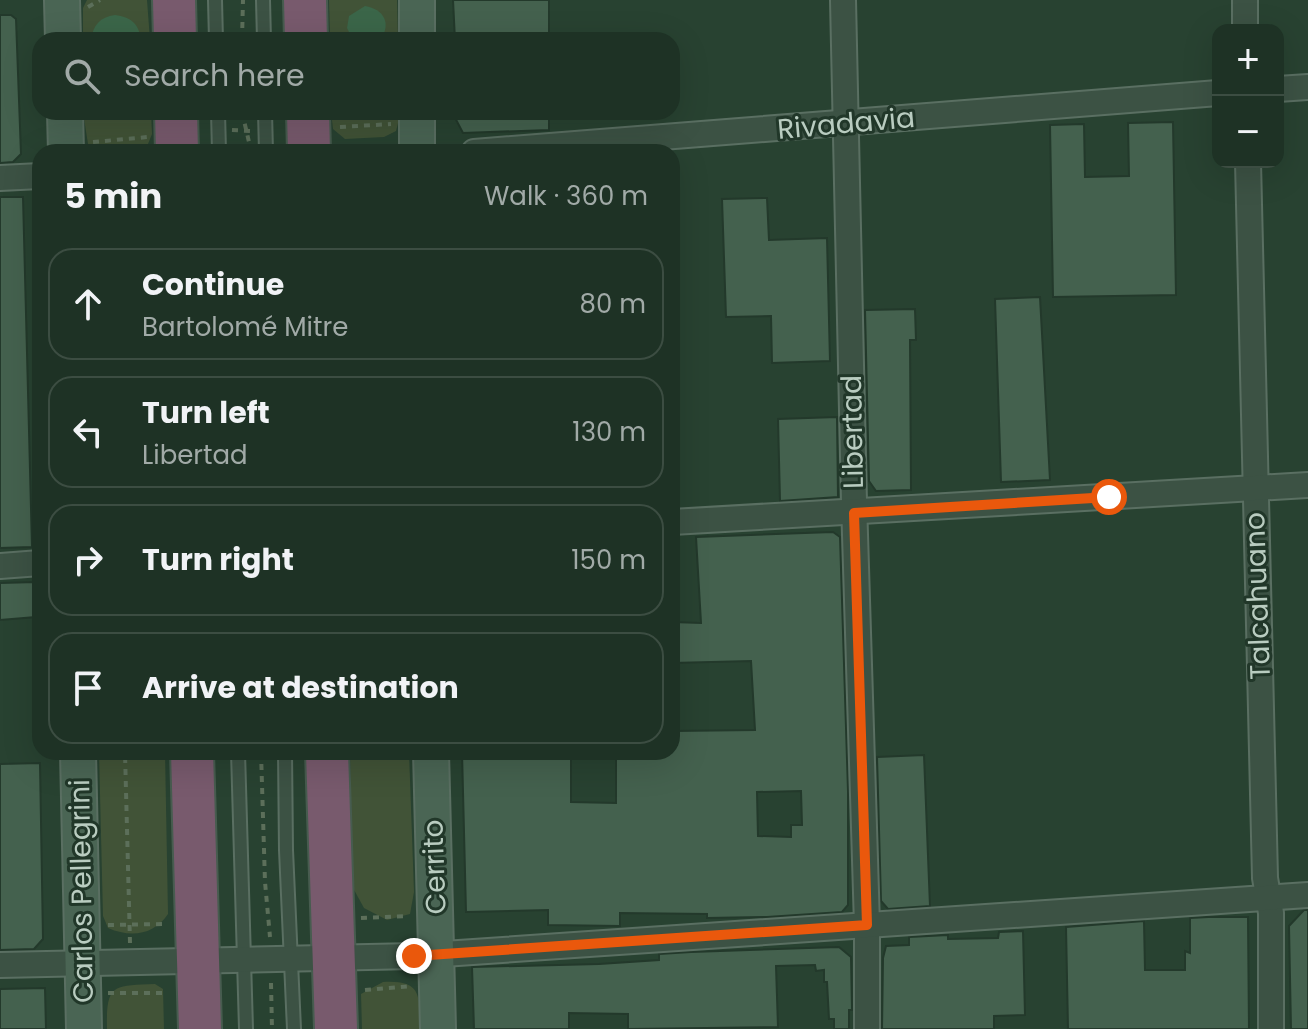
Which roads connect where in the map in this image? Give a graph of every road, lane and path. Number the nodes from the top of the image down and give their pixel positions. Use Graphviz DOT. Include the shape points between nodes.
graph roads {
  1 [pos="62,0"];
  2 [pos="174,0"];
  3 [pos="215,0"];
  4 [pos="243,0"];
  5 [pos="263,0"];
  6 [pos="305,0"];
  7 [pos="417,0"];
  8 [pos="843,0"];
  9 [pos="1245,0"];
  10 [pos="1245,24"];
  11 [pos="63,32"];
  12 [pos="175,32"];
  13 [pos="216,32"];
  14 [pos="242,32"];
  15 [pos="264,32"];
  16 [pos="306,32"];
  17 [pos="417,32"];
  18 [pos="1308,87"];
  19 [pos="1284,89"];
  20 [pos="1212,93"];
  21 [pos="65,120"];
  22 [pos="176,120"];
  23 [pos="218,120"];
  24 [pos="244,120"];
  25 [pos="265,120"];
  26 [pos="308,120"];
  27 [pos="417,120"];
  28 [pos="844,123"];
  29 [pos="66,144"];
  30 [pos="177,144"];
  31 [pos="219,144"];
  32 [pos="248,144"];
  33 [pos="266,144"];
  34 [pos="309,144"];
  35 [pos="417,144"];
  36 [pos="576,144"];
  37 [pos="1248,168"];
  38 [pos="32,176"];
  39 [pos="0,178"];
  40 [pos="1308,485"];
  41 [pos="1254,488"];
  42 [pos="854,513"];
  43 [pos="680,522"];
  44 [pos="32,564"];
  45 [pos="0,566"];
  46 [pos="78,760"];
  47 [pos="125,760"];
  48 [pos="192,760"];
  49 [pos="238,760"];
  50 [pos="261,760"];
  51 [pos="285,760"];
  52 [pos="327,760"];
  53 [pos="431,760"];
  54 [pos="1308,895"];
  55 [pos="1269,897"];
  56 [pos="415,916"];
  57 [pos="354,918"];
  58 [pos="261,921"];
  59 [pos="272,921"];
  60 [pos="867,925"];
  61 [pos="270,941"];
  62 [pos="436,953"];
  63 [pos="334,957"];
  64 [pos="290,958"];
  65 [pos="197,959"];
  66 [pos="243,959"];
  67 [pos="130,961"];
  68 [pos="0,965"];
  69 [pos="83,977"];
  70 [pos="271,983"];
  71 [pos="415,986"];
  72 [pos="365,990"];
  73 [pos="262,991"];
  74 [pos="271,991"];
  75 [pos="278,991"];
  76 [pos="169,993"];
  77 [pos="84,1029"];
  78 [pos="200,1029"];
  79 [pos="246,1029"];
  80 [pos="272,1029"];
  81 [pos="294,1029"];
  82 [pos="336,1029"];
  83 [pos="438,1029"];
  84 [pos="867,1029"];
  85 [pos="1271,1029"];
  1 -- 11 [label="street"];
  2 -- 12 [label="highway"];
  3 -- 13 [label="lane"];
  4 -- 14 [label="path"];
  5 -- 15 [label="lane"];
  6 -- 16 [label="highway"];
  7 -- 17 [label="street"];
  8 -- 28 [label="street, Libertad"];
  9 -- 10 [label="street"];
  18 -- 19 [label="street"];
  20 -- 28 [label="street, Rivadavia"];
  21 -- 29 [label="street"];
  22 -- 30 [label="highway"];
  23 -- 31 [label="lane"];
  24 -- 32 [label="path"];
  25 -- 33 [label="lane"];
  26 -- 34 [label="highway"];
  27 -- 35 [label="street"];
  28 -- 36 [label="street, Rivadavia"];
  28 -- 42 [label="street, Libertad"];
  37 -- 41 [label="street, Talcahuano"];
  38 -- 39 [label="street"];
  40 -- 41 [label="street"];
  41 -- 42 [label="street"];
  41 -- 55 [label="street, Talcahuano"];
  42 -- 43 [label="street"];
  42 -- 60 [label="street, Libertad"];
  44 -- 45 [label="street"];
  46 -- 69 [label="street, Carlos Pellegrini"];
  47 -- 67 [label="path"];
  48 -- 65 [label="highway"];
  49 -- 66 [label="lane"];
  50 -- 59 [label="path" via="265,882"];
  51 -- 64 [label="lane"];
  52 -- 63 [label="highway"];
  53 -- 62 [label="street, Cerrito"];
  54 -- 55 [label="street"];
  55 -- 60 [label="street"];
  55 -- 85 [label="street, Talcahuano"];
  56 -- 57 [label="path"];
  58 -- 59 [label="path"];
  59 -- 61 [label="path"];
  60 -- 62 [label="street"];
  60 -- 84 [label="street, Libertad"];
  62 -- 63 [label="street"];
  62 -- 83 [label="street, Cerrito"];
  63 -- 64 [label="street"];
  63 -- 82 [label="highway"];
  64 -- 66 [label="street"];
  64 -- 81 [label="lane"];
  65 -- 66 [label="street"];
  65 -- 67 [label="street"];
  65 -- 78 [label="highway"];
  66 -- 79 [label="lane"];
  67 -- 69 [label="street"];
  68 -- 69 [label="street"];
  69 -- 76 [label="path"];
  69 -- 77 [label="street, Carlos Pellegrini"];
  70 -- 74 [label="path"];
  71 -- 72 [label="path"];
  73 -- 74 [label="path"];
  74 -- 75 [label="path"];
  74 -- 80 [label="path"];
}
